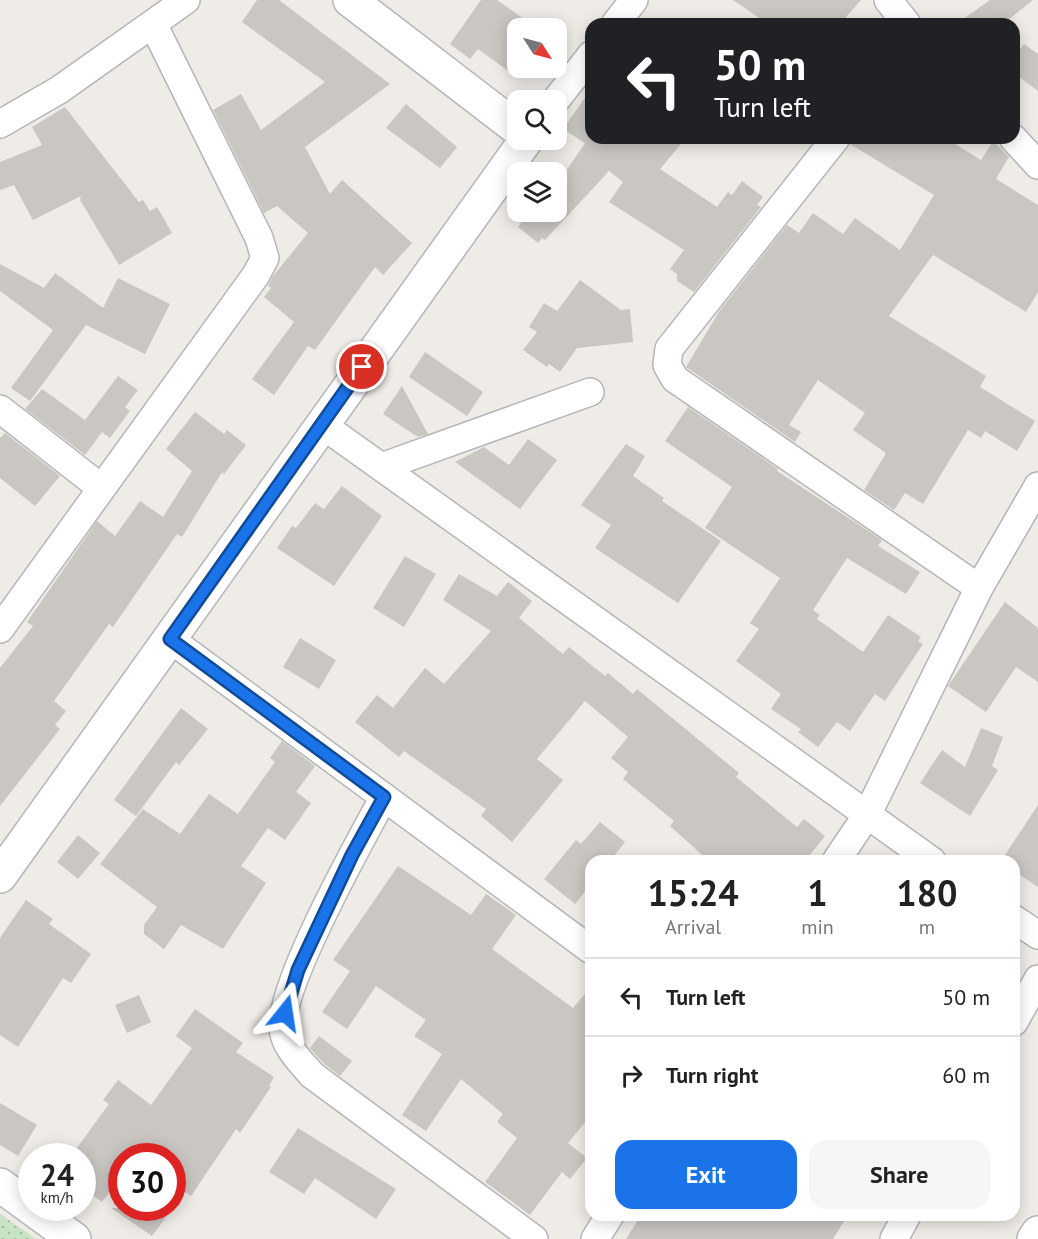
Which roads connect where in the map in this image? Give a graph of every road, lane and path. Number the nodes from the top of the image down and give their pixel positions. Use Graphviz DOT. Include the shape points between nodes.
graph roads {
  1 [pos="186,0"];
  2 [pos="350,0"];
  3 [pos="634,0"];
  4 [pos="888,0"];
  5 [pos="620,18"];
  6 [pos="902,18"];
  7 [pos="153,24"];
  8 [pos="585,63"];
  9 [pos="564,90"];
  10 [pos="507,121"];
  11 [pos="0,124"];
  12 [pos="831,144"];
  13 [pos="1019,144"];
  14 [pos="519,150"];
  15 [pos="1038,165"];
  16 [pos="590,392"];
  17 [pos="0,409"];
  18 [pos="321,424"];
  19 [pos="384,466"];
  20 [pos="1038,486"];
  21 [pos="100,487"];
  22 [pos="979,588"];
  23 [pos="0,629"];
  24 [pos="170,639"];
  25 [pos="384,797"];
  26 [pos="867,815"];
  27 [pos="840,855"];
  28 [pos="924,855"];
  29 [pos="2,870"];
  30 [pos="1020,922"];
  31 [pos="1038,935"];
  32 [pos="585,946"];
  33 [pos="1038,979"];
  34 [pos="1020,1011"];
  35 [pos="0,1185"];
  36 [pos="606,1221"];
  37 [pos="904,1221"];
  38 [pos="1038,1233"];
  39 [pos="74,1239"];
  40 [pos="534,1239"];
  41 [pos="595,1239"];
  42 [pos="894,1239"];
  43 [pos="1034,1239"];
  1 -- 7 [label="street"];
  2 -- 10 [label="street"];
  3 -- 5 [label="street"];
  4 -- 6 [label="street"];
  7 -- 11 [label="street" via="59,90"];
  7 -- 21 [label="street" via="259,238 265,258"];
  8 -- 9 [label="street"];
  12 -- 22 [label="street" via="669,349 667,365 675,379"];
  13 -- 15 [label="street"];
  14 -- 18 [label="street"];
  16 -- 19 [label="street"];
  17 -- 21 [label="street"];
  18 -- 19 [label="street"];
  18 -- 24 [label="street"];
  19 -- 26 [label="street"];
  20 -- 22 [label="street"];
  21 -- 23 [label="street"];
  22 -- 26 [label="street"];
  24 -- 25 [label="street"];
  24 -- 29 [label="street"];
  25 -- 32 [label="street"];
  25 -- 40 [label="street" via="298,970 282,1029 293,1054 312,1075"];
  26 -- 27 [label="street"];
  26 -- 28 [label="street"];
  30 -- 31 [label="street"];
  33 -- 34 [label="street"];
  35 -- 39 [label="street"];
  36 -- 41 [label="street"];
  37 -- 42 [label="street"];
  38 -- 43 [label="street"];
}
